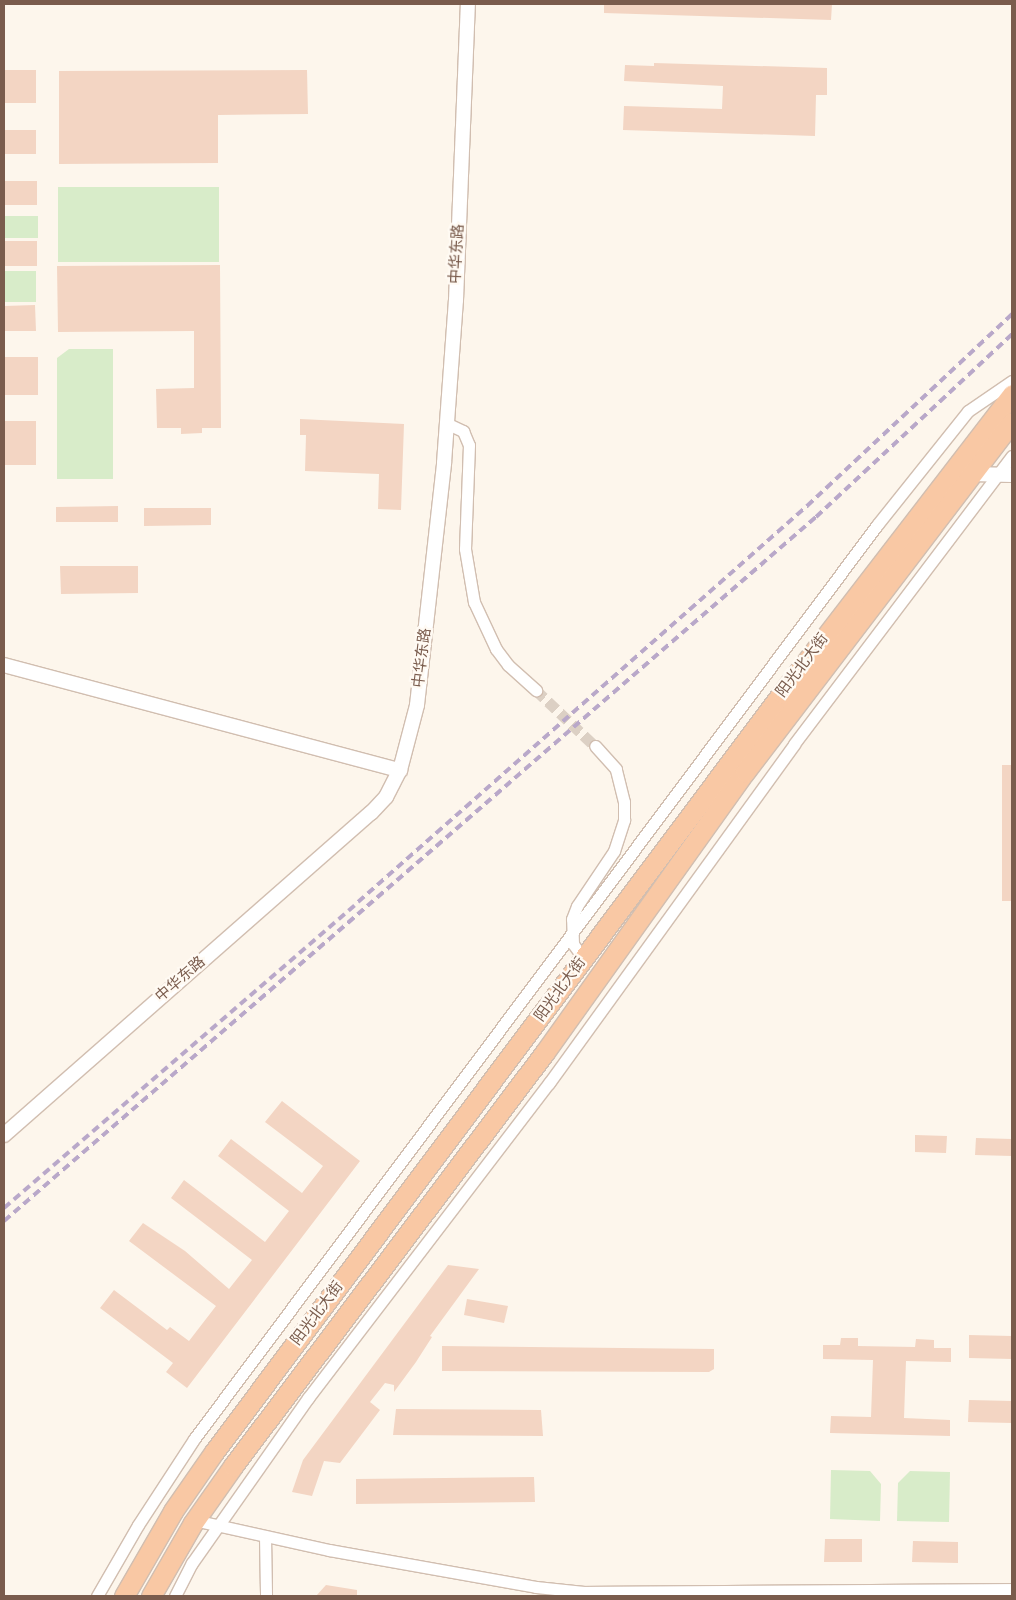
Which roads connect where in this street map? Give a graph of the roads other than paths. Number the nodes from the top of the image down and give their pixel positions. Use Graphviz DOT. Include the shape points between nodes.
graph roads {
  1 [pos="468,4"];
  2 [pos="1012,380"];
  3 [pos="1012,394"];
  4 [pos="1012,422"];
  5 [pos="448,424"];
  6 [pos="1012,456"];
  7 [pos="972,474"];
  8 [pos="1006,474"];
  9 [pos="4,665"];
  10 [pos="536,690"];
  11 [pos="595,746"];
  12 [pos="400,770"];
  13 [pos="572,936"];
  14 [pos="584,959"];
  15 [pos="4,1135"];
  16 [pos="194,1520"];
  17 [pos="220,1526"];
  18 [pos="265,1536"];
  19 [pos="1012,1590"];
  20 [pos="98,1596"];
  21 [pos="124,1596"];
  22 [pos="151,1596"];
  23 [pos="175,1596"];
  24 [pos="266,1596"];
  1 -- 5 [label="street, 中华东路"];
  2 -- 13 [label="street" via="968,411 877,525"];
  3 -- 14 [label="highway, 阳光北大街"];
  4 -- 7 [label="highway, 阳光北大街"];
  5 -- 10 [label="street" via="463,431 469,445 465,549 474,602 496,649 508,665"];
  5 -- 12 [label="street, 中华东路" via="418,696"];
  6 -- 8 [label="street"];
  7 -- 8 [label="street"];
  7 -- 16 [label="highway, 阳光北大街" via="745,772 545,1052"];
  8 -- 17 [label="street" via="794,744 544,1091 308,1398"];
  9 -- 12 [label="street"];
  11 -- 13 [label="street" via="616,769 624,802 624,820 614,851 576,906"];
  12 -- 15 [label="street, 中华东路" via="386,798 371,813"];
  13 -- 14 [label="street"];
  13 -- 20 [label="street" via="189,1446 138,1525"];
  14 -- 21 [label="highway, 阳光北大街" via="214,1452 173,1511"];
  16 -- 17 [label="street"];
  16 -- 22 [label="highway, 阳光北大街"];
  17 -- 18 [label="street"];
  17 -- 23 [label="street" via="192,1563"];
  18 -- 19 [label="street" via="536,1587 584,1592"];
  18 -- 24 [label="street"];
}
